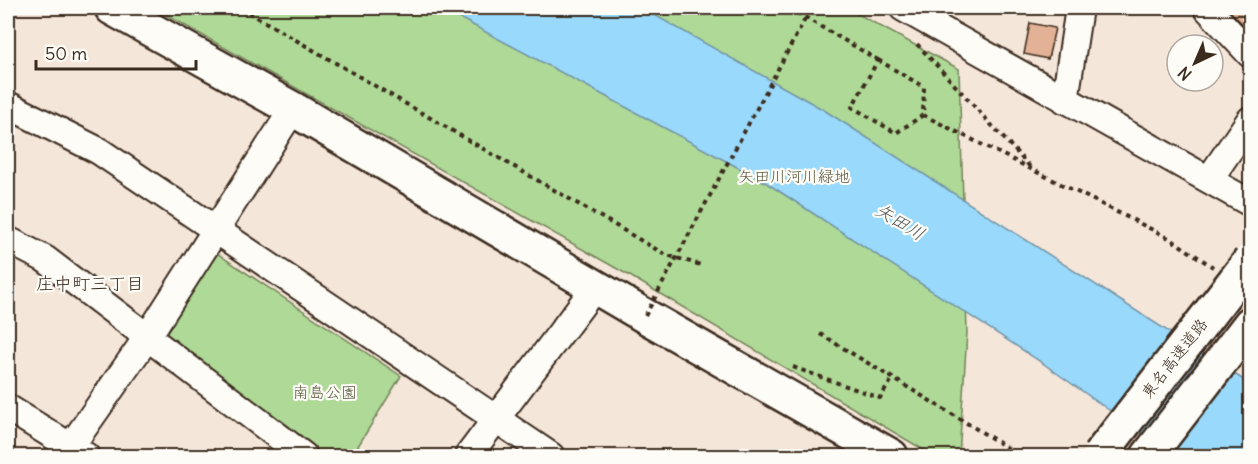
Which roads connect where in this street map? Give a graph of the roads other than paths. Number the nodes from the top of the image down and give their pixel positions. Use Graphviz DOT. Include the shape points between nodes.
graph roads {
  1 [pos="112,8"];
  2 [pos="1079,8"];
  3 [pos="1207,8"];
  4 [pos="914,14"];
  5 [pos="1251,54"];
  6 [pos="1065,100"];
  7 [pos="8,105"];
  8 [pos="293,109"];
  9 [pos="1251,120"];
  10 [pos="1210,178"];
  11 [pos="1251,203"];
  12 [pos="216,232"];
  13 [pos="8,240"];
  14 [pos="1251,261"];
  15 [pos="596,286"];
  16 [pos="1251,324"];
  17 [pos="148,336"];
  18 [pos="8,408"];
  19 [pos="495,421"];
  20 [pos="73,453"];
  21 [pos="304,456"];
  22 [pos="468,456"];
  23 [pos="550,456"];
  24 [pos="891,456"];
  25 [pos="1099,456"];
  26 [pos="1148,456"];
  1 -- 8 [label="main road"];
  2 -- 6 [label="street"];
  3 -- 5 [label="street"];
  4 -- 6 [label="street"];
  6 -- 10 [label="street"];
  7 -- 12 [label="street" via="99,151"];
  8 -- 12 [label="street"];
  8 -- 15 [label="main road"];
  9 -- 10 [label="street"];
  10 -- 11 [label="street"];
  12 -- 17 [label="street"];
  12 -- 19 [label="street"];
  13 -- 17 [label="street" via="45,259"];
  14 -- 25 [label="main road, 東名高速道路, bridge"];
  15 -- 19 [label="street"];
  15 -- 24 [label="main road"];
  16 -- 26 [label="main road"];
  17 -- 20 [label="street"];
  17 -- 21 [label="street"];
  18 -- 20 [label="street"];
  19 -- 22 [label="street"];
  19 -- 23 [label="street"];
}
